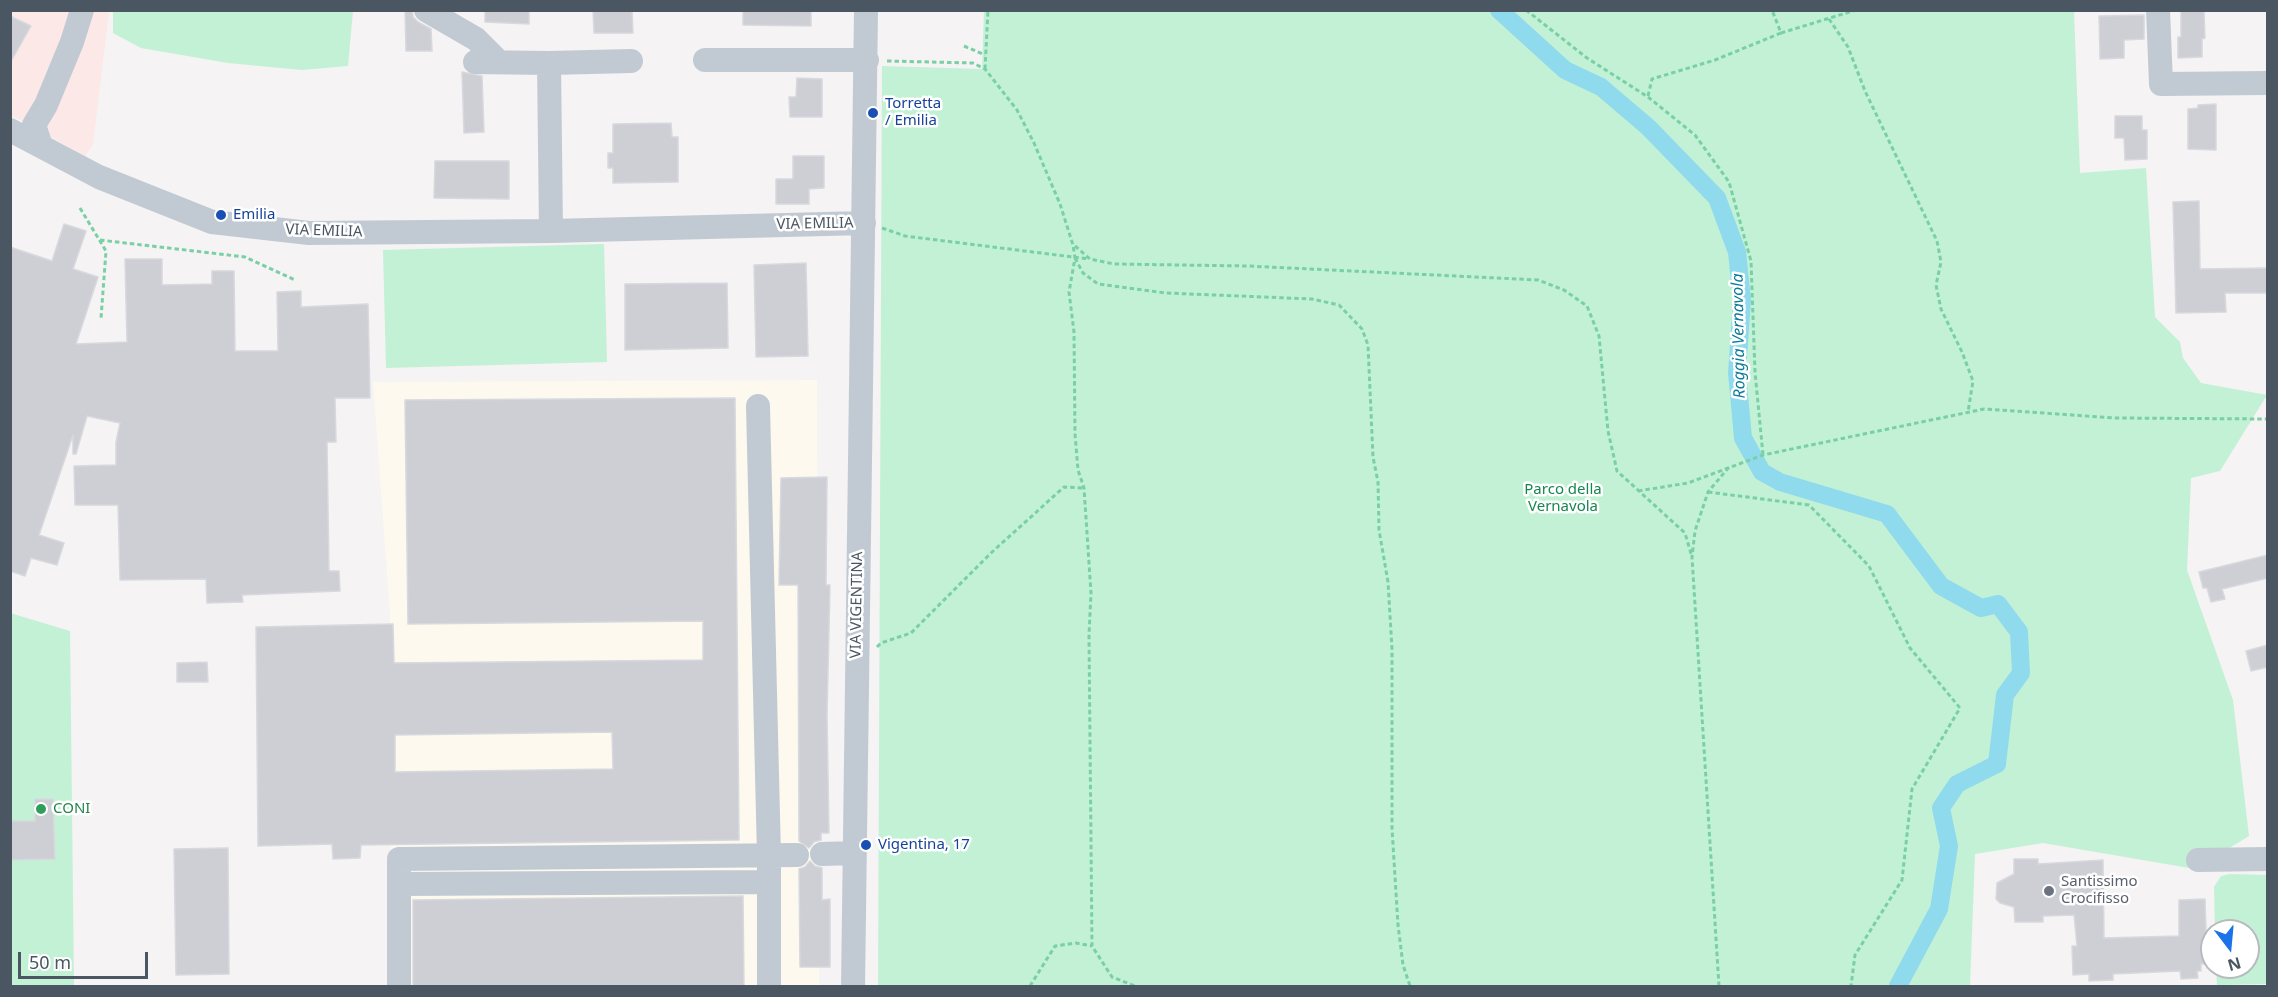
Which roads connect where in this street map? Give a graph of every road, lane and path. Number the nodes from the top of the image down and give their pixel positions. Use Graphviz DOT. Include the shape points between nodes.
graph roads {
  1 [pos="82,10"];
  2 [pos="426,10"];
  3 [pos="866,10"];
  4 [pos="988,10"];
  5 [pos="1526,10"];
  6 [pos="1772,10"];
  7 [pos="1856,10"];
  8 [pos="2158,10"];
  9 [pos="1829,19"];
  10 [pos="1781,33"];
  11 [pos="964,46"];
  12 [pos="986,55"];
  13 [pos="705,60"];
  14 [pos="631,61"];
  15 [pos="877,61"];
  16 [pos="549,63"];
  17 [pos="985,69"];
  18 [pos="2268,83"];
  19 [pos="1648,96"];
  20 [pos="10,130"];
  21 [pos="41,146"];
  22 [pos="80,208"];
  23 [pos="875,226"];
  24 [pos="551,231"];
  25 [pos="100,240"];
  26 [pos="1073,245"];
  27 [pos="1075,258"];
  28 [pos="1090,259"];
  29 [pos="296,280"];
  30 [pos="101,318"];
  31 [pos="758,406"];
  32 [pos="1968,412"];
  33 [pos="2268,418"];
  34 [pos="1763,454"];
  35 [pos="1730,466"];
  36 [pos="1084,488"];
  37 [pos="1637,491"];
  38 [pos="1708,492"];
  39 [pos="1692,556"];
  40 [pos="872,653"];
  41 [pos="854,853"];
  42 [pos="822,854"];
  43 [pos="797,855"];
  44 [pos="769,856"];
  45 [pos="2268,859"];
  46 [pos="2198,860"];
  47 [pos="769,882"];
  48 [pos="399,884"];
  49 [pos="1092,946"];
  50 [pos="399,987"];
  51 [pos="769,987"];
  52 [pos="852,987"];
  53 [pos="1030,987"];
  54 [pos="1135,987"];
  55 [pos="1410,987"];
  56 [pos="1719,987"];
  57 [pos="1851,987"];
  1 -- 21 [label="street" via="46,105 34,125"];
  2 -- 16 [label="street" via="476,39 487,62"];
  3 -- 15 [label="street, VIA VIGENTINA"];
  4 -- 12 [label="path"];
  5 -- 19 [label="path" via="1587,58"];
  6 -- 10 [label="path"];
  7 -- 9 [label="path"];
  8 -- 18 [label="street" via="2161,84"];
  9 -- 10 [label="path"];
  9 -- 32 [label="path" via="1848,47 1937,241 1941,261 1936,285 1941,309 1973,381"];
  10 -- 19 [label="path" via="1715,60 1652,79"];
  11 -- 12 [label="path"];
  12 -- 17 [label="path"];
  13 -- 15 [label="street"];
  14 -- 16 [label="street"];
  15 -- 17 [label="path" via="973,63"];
  15 -- 23 [label="street, VIA VIGENTINA"];
  16 -- 24 [label="street"];
  17 -- 26 [label="path" via="1017,110 1034,143"];
  19 -- 34 [label="path" via="1695,135 1729,182 1751,261"];
  20 -- 21 [label="street, VIA EMILIA"];
  21 -- 24 [label="street, VIA EMILIA" via="99,177 212,222 309,233"];
  22 -- 25 [label="path"];
  23 -- 24 [label="street, VIA EMILIA"];
  23 -- 27 [label="path" via="905,236"];
  23 -- 41 [label="street, VIA VIGENTINA"];
  25 -- 29 [label="path" via="245,257"];
  25 -- 30 [label="path" via="106,251"];
  26 -- 27 [label="path"];
  26 -- 28 [label="path"];
  27 -- 28 [label="path"];
  27 -- 36 [label="path" via="1069,292 1074,332 1075,434"];
  27 -- 55 [label="path" via="1083,273 1098,284 1166,293 1312,299 1339,304 1362,329 1368,345 1379,530 1388,582 1392,828 1398,925"];
  28 -- 37 [label="path" via="1114,264 1248,266 1538,280 1564,290 1587,306 1599,336 1608,431 1617,471"];
  31 -- 44 [label="street"];
  32 -- 33 [label="path" via="1984,409 2116,418"];
  32 -- 34 [label="path"];
  34 -- 35 [label="path"];
  35 -- 37 [label="path" via="1688,483"];
  35 -- 38 [label="path"];
  36 -- 40 [label="path" via="1064,487 911,633 881,643"];
  36 -- 49 [label="path" via="1091,593"];
  37 -- 39 [label="path" via="1685,533"];
  38 -- 39 [label="path" via="1695,531"];
  38 -- 57 [label="path" via="1809,505 1869,566 1910,648 1960,708 1912,789 1902,880 1855,955"];
  39 -- 56 [label="path"];
  41 -- 42 [label="street"];
  41 -- 52 [label="street, VIA VIGENTINA"];
  43 -- 44 [label="street"];
  44 -- 47 [label="street"];
  44 -- 48 [label="street" via="399,859"];
  45 -- 46 [label="street"];
  47 -- 48 [label="street"];
  47 -- 51 [label="street"];
  48 -- 50 [label="street"];
  49 -- 53 [label="path" via="1055,946"];
  49 -- 54 [label="path" via="1112,977"];
}
